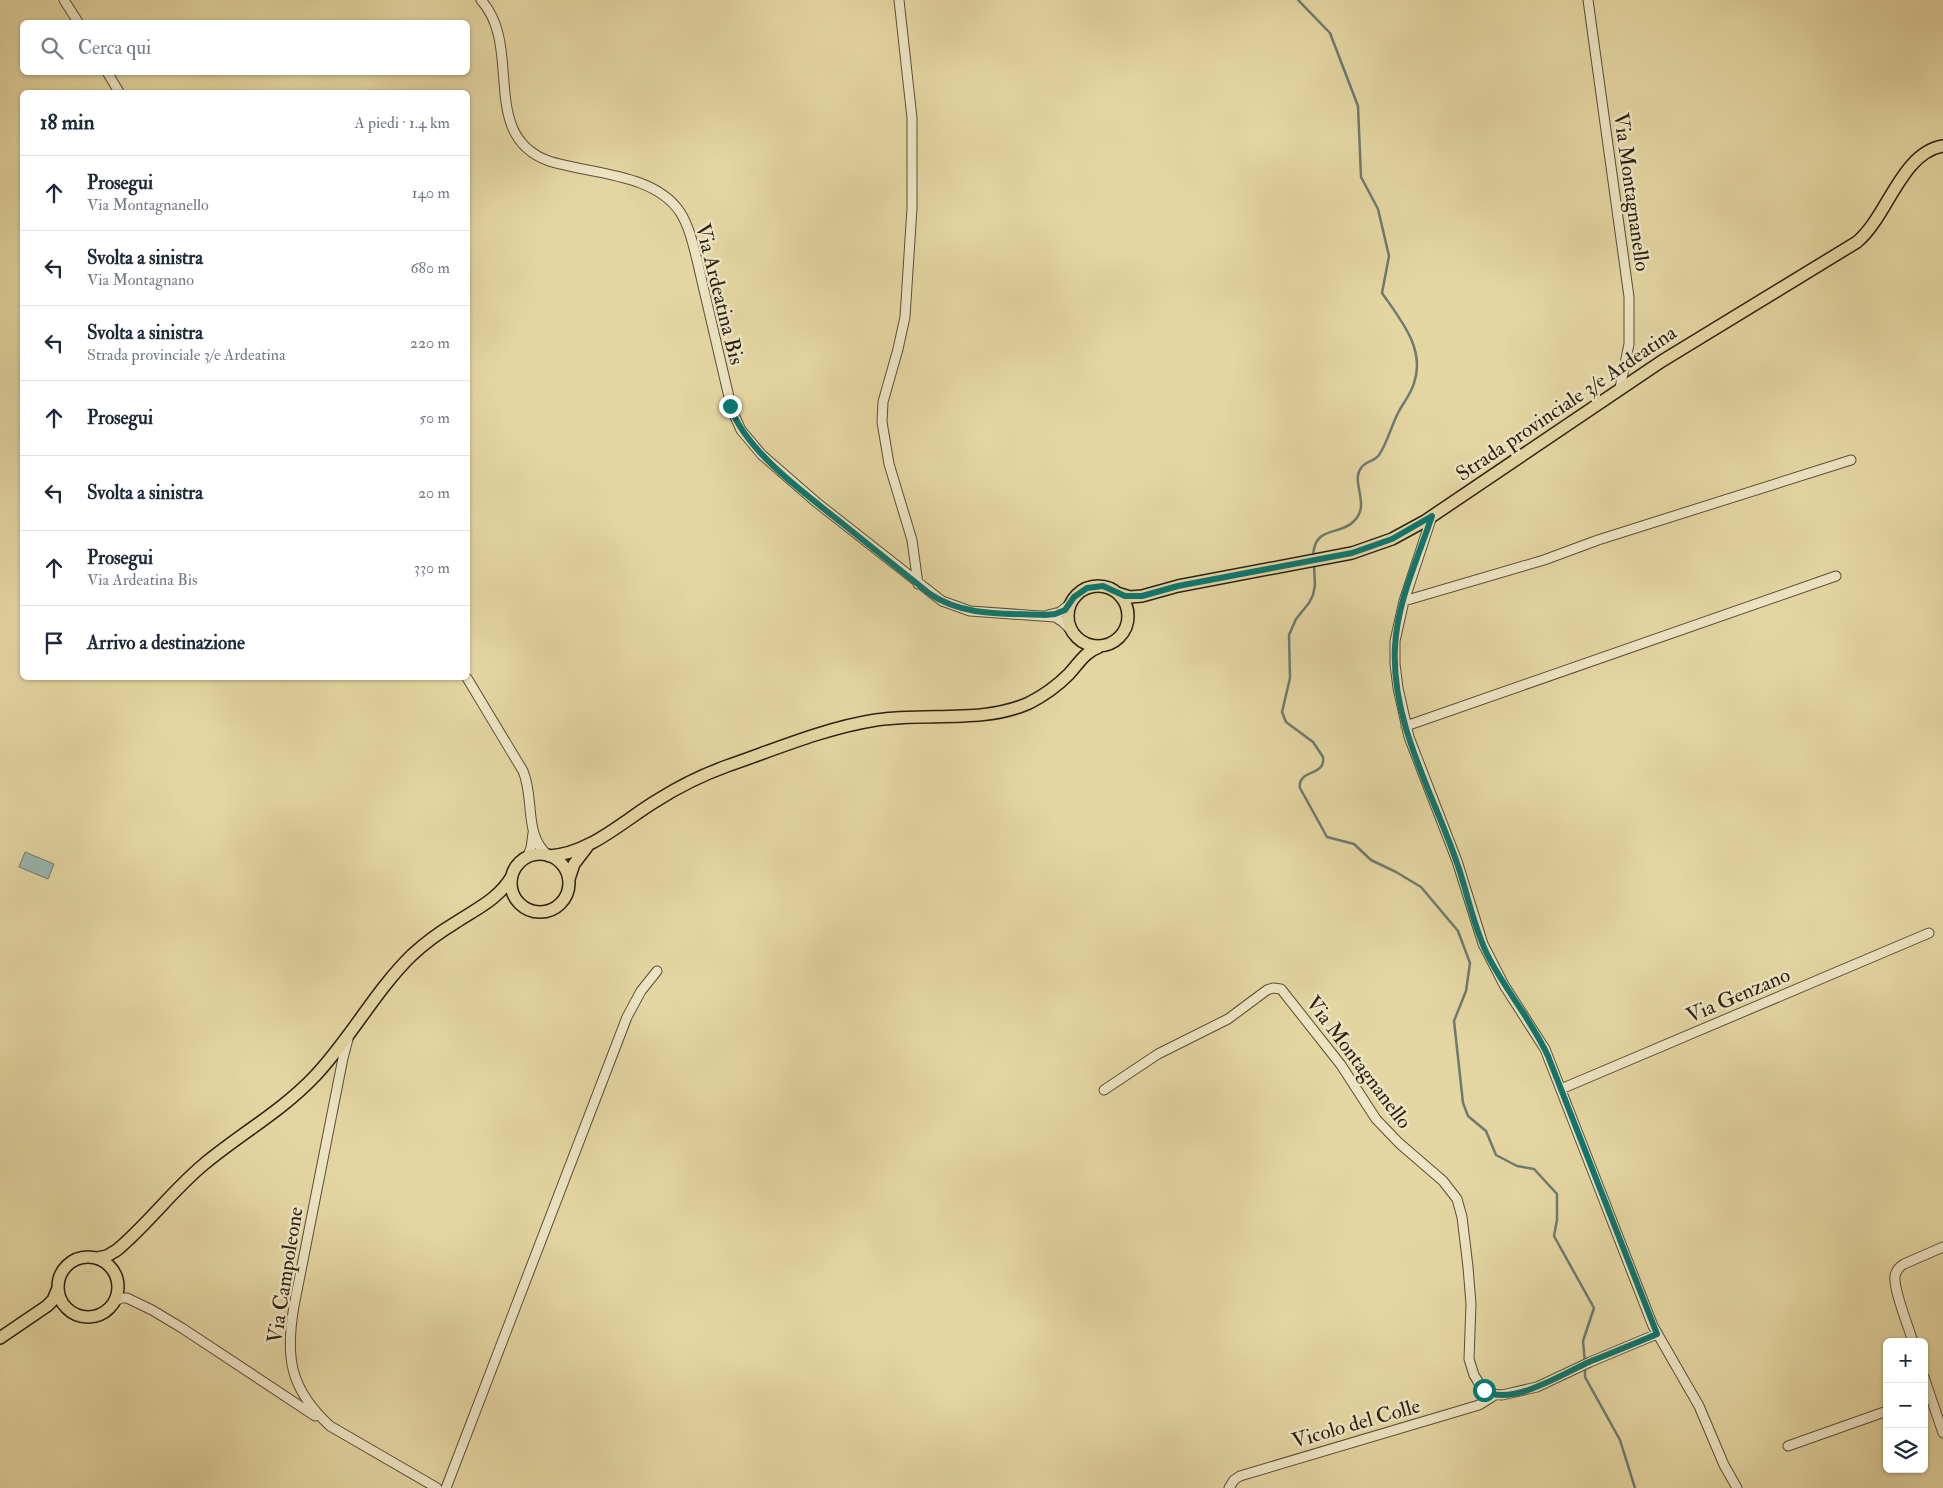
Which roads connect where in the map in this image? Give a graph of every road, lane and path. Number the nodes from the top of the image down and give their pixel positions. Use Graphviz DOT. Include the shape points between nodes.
graph roads {
  1 [pos="64,0"];
  2 [pos="481,0"];
  3 [pos="899,0"];
  4 [pos="1588,0"];
  5 [pos="77,20"];
  6 [pos="109,75"];
  7 [pos="118,90"];
  8 [pos="1943,146"];
  9 [pos="1620,388"];
  10 [pos="1851,460"];
  11 [pos="1432,516"];
  12 [pos="1836,576"];
  13 [pos="918,584"];
  14 [pos="1155,592"];
  15 [pos="1117,593"];
  16 [pos="1404,601"];
  17 [pos="1070,604"];
  18 [pos="1045,615"];
  19 [pos="1128,621"];
  20 [pos="1073,633"];
  21 [pos="1100,647"];
  22 [pos="1076,665"];
  23 [pos="468,680"];
  24 [pos="1406,726"];
  25 [pos="533,828"];
  26 [pos="594,841"];
  27 [pos="549,856"];
  28 [pos="526,858"];
  29 [pos="512,876"];
  30 [pos="569,879"];
  31 [pos="519,902"];
  32 [pos="481,907"];
  33 [pos="1929,933"];
  34 [pos="657,971"];
  35 [pos="354,1028"];
  36 [pos="1562,1089"];
  37 [pos="1104,1090"];
  38 [pos="126,1242"];
  39 [pos="1943,1247"];
  40 [pos="97,1258"];
  41 [pos="116,1274"];
  42 [pos="58,1288"];
  43 [pos="114,1302"];
  44 [pos="70,1311"];
  45 [pos="38,1313"];
  46 [pos="1657,1334"];
  47 [pos="0,1338"];
  48 [pos="1912,1338"];
  49 [pos="1495,1395"];
  50 [pos="1928,1398"];
  51 [pos="1883,1412"];
  52 [pos="330,1426"];
  53 [pos="1943,1433"];
  54 [pos="1788,1446"];
  55 [pos="437,1488"];
  56 [pos="446,1488"];
  57 [pos="1228,1488"];
  58 [pos="1737,1488"];
  1 -- 5 [label="street"];
  2 -- 13 [label="street, Via Ardeatina Bis" via="499,33 506,109 521,141 545,160 643,184 677,208 693,244 729,401 741,430 762,455 797,486"];
  3 -- 13 [label="street" via="911,112 912,208 905,317 882,422 889,464 912,540"];
  4 -- 9 [label="street, Via Montagnanello" via="1629,297 1629,344"];
  6 -- 7 [label="street"];
  8 -- 9 [label="main road, Strada provinciale 3/e Ardeatina" via="1926,152 1914,164 1875,223 1857,242"];
  9 -- 11 [label="main road, Strada provinciale 3/e Ardeatina"];
  10 -- 16 [label="street" via="1544,560"];
  11 -- 14 [label="main road, Strada provinciale 3/e Ardeatina" via="1406,532 1352,553"];
  11 -- 16 [label="street"];
  12 -- 24 [label="street"];
  13 -- 18 [label="street, Via Ardeatina Bis" via="942,602 958,609"];
  14 -- 15 [label="main road, Strada provinciale 3/e Ardeatina" via="1136,597"];
  14 -- 19 [label="main road" via="1135,607"];
  15 -- 17 [label="main road" via="1095,586 1080,592"];
  15 -- 19 [label="main road" via="1126,606"];
  16 -- 24 [label="street" via="1396,632 1395,658"];
  17 -- 18 [label="street, Via Ardeatina Bis" via="1060,612"];
  17 -- 20 [label="main road" via="1068,621"];
  18 -- 20 [label="street, Via Ardeatina Bis" via="1059,619"];
  19 -- 21 [label="main road" via="1115,641"];
  20 -- 21 [label="main road" via="1083,643"];
  20 -- 22 [label="main road" via="1080,651"];
  21 -- 22 [label="main road" via="1085,655"];
  22 -- 26 [label="main road" via="1043,695 1014,709 983,715 905,717 849,725 725,767 671,792"];
  23 -- 25 [label="street" via="525,775"];
  24 -- 36 [label="street" via="1457,861 1480,939 1504,985 1542,1043"];
  25 -- 27 [label="street" via="539,845"];
  25 -- 28 [label="street" via="531,848"];
  26 -- 27 [label="main road" via="565,854"];
  26 -- 30 [label="main road" via="574,864"];
  27 -- 28 [label="main road" via="542,854"];
  27 -- 30 [label="main road" via="562,865"];
  28 -- 29 [label="main road" via="515,868"];
  29 -- 31 [label="main road" via="514,894"];
  29 -- 32 [label="main road" via="502,891"];
  30 -- 31 [label="main road" via="562,902 548,911 532,911"];
  31 -- 32 [label="main road" via="501,901"];
  32 -- 35 [label="main road" via="414,953 397,970"];
  33 -- 36 [label="street, Via Genzano"];
  34 -- 56 [label="street" via="627,1017"];
  35 -- 38 [label="main road" via="300,1091 197,1170"];
  35 -- 52 [label="street, Via Campoleone" via="343,1058 294,1306 290,1345 294,1374 305,1398"];
  36 -- 46 [label="street"];
  37 -- 49 [label="street, Via Montagnanello" via="1158,1054 1228,1019 1267,990 1281,989 1341,1065 1376,1119 1457,1199 1470,1290 1469,1358 1478,1384"];
  38 -- 40 [label="main road" via="112,1254"];
  38 -- 41 [label="main road" via="117,1259"];
  39 -- 48 [label="street" via="1902,1266 1895,1274"];
  40 -- 41 [label="main road"];
  40 -- 42 [label="main road" via="87,1256 70,1263 63,1270"];
  41 -- 43 [label="main road" via="118,1293"];
  42 -- 44 [label="main road"];
  42 -- 45 [label="main road" via="51,1303"];
  43 -- 44 [label="main road" via="109,1309 94,1317"];
  43 -- 52 [label="street" via="127,1298 152,1310"];
  44 -- 45 [label="main road" via="55,1307"];
  45 -- 47 [label="main road"];
  46 -- 49 [label="street" via="1537,1387"];
  46 -- 58 [label="street" via="1699,1406 1720,1458"];
  49 -- 57 [label="street, Vicolo del Colle" via="1479,1405 1240,1476"];
  50 -- 53 [label="street"];
  51 -- 54 [label="street"];
  52 -- 55 [label="street, Via Campoleone"];
}
